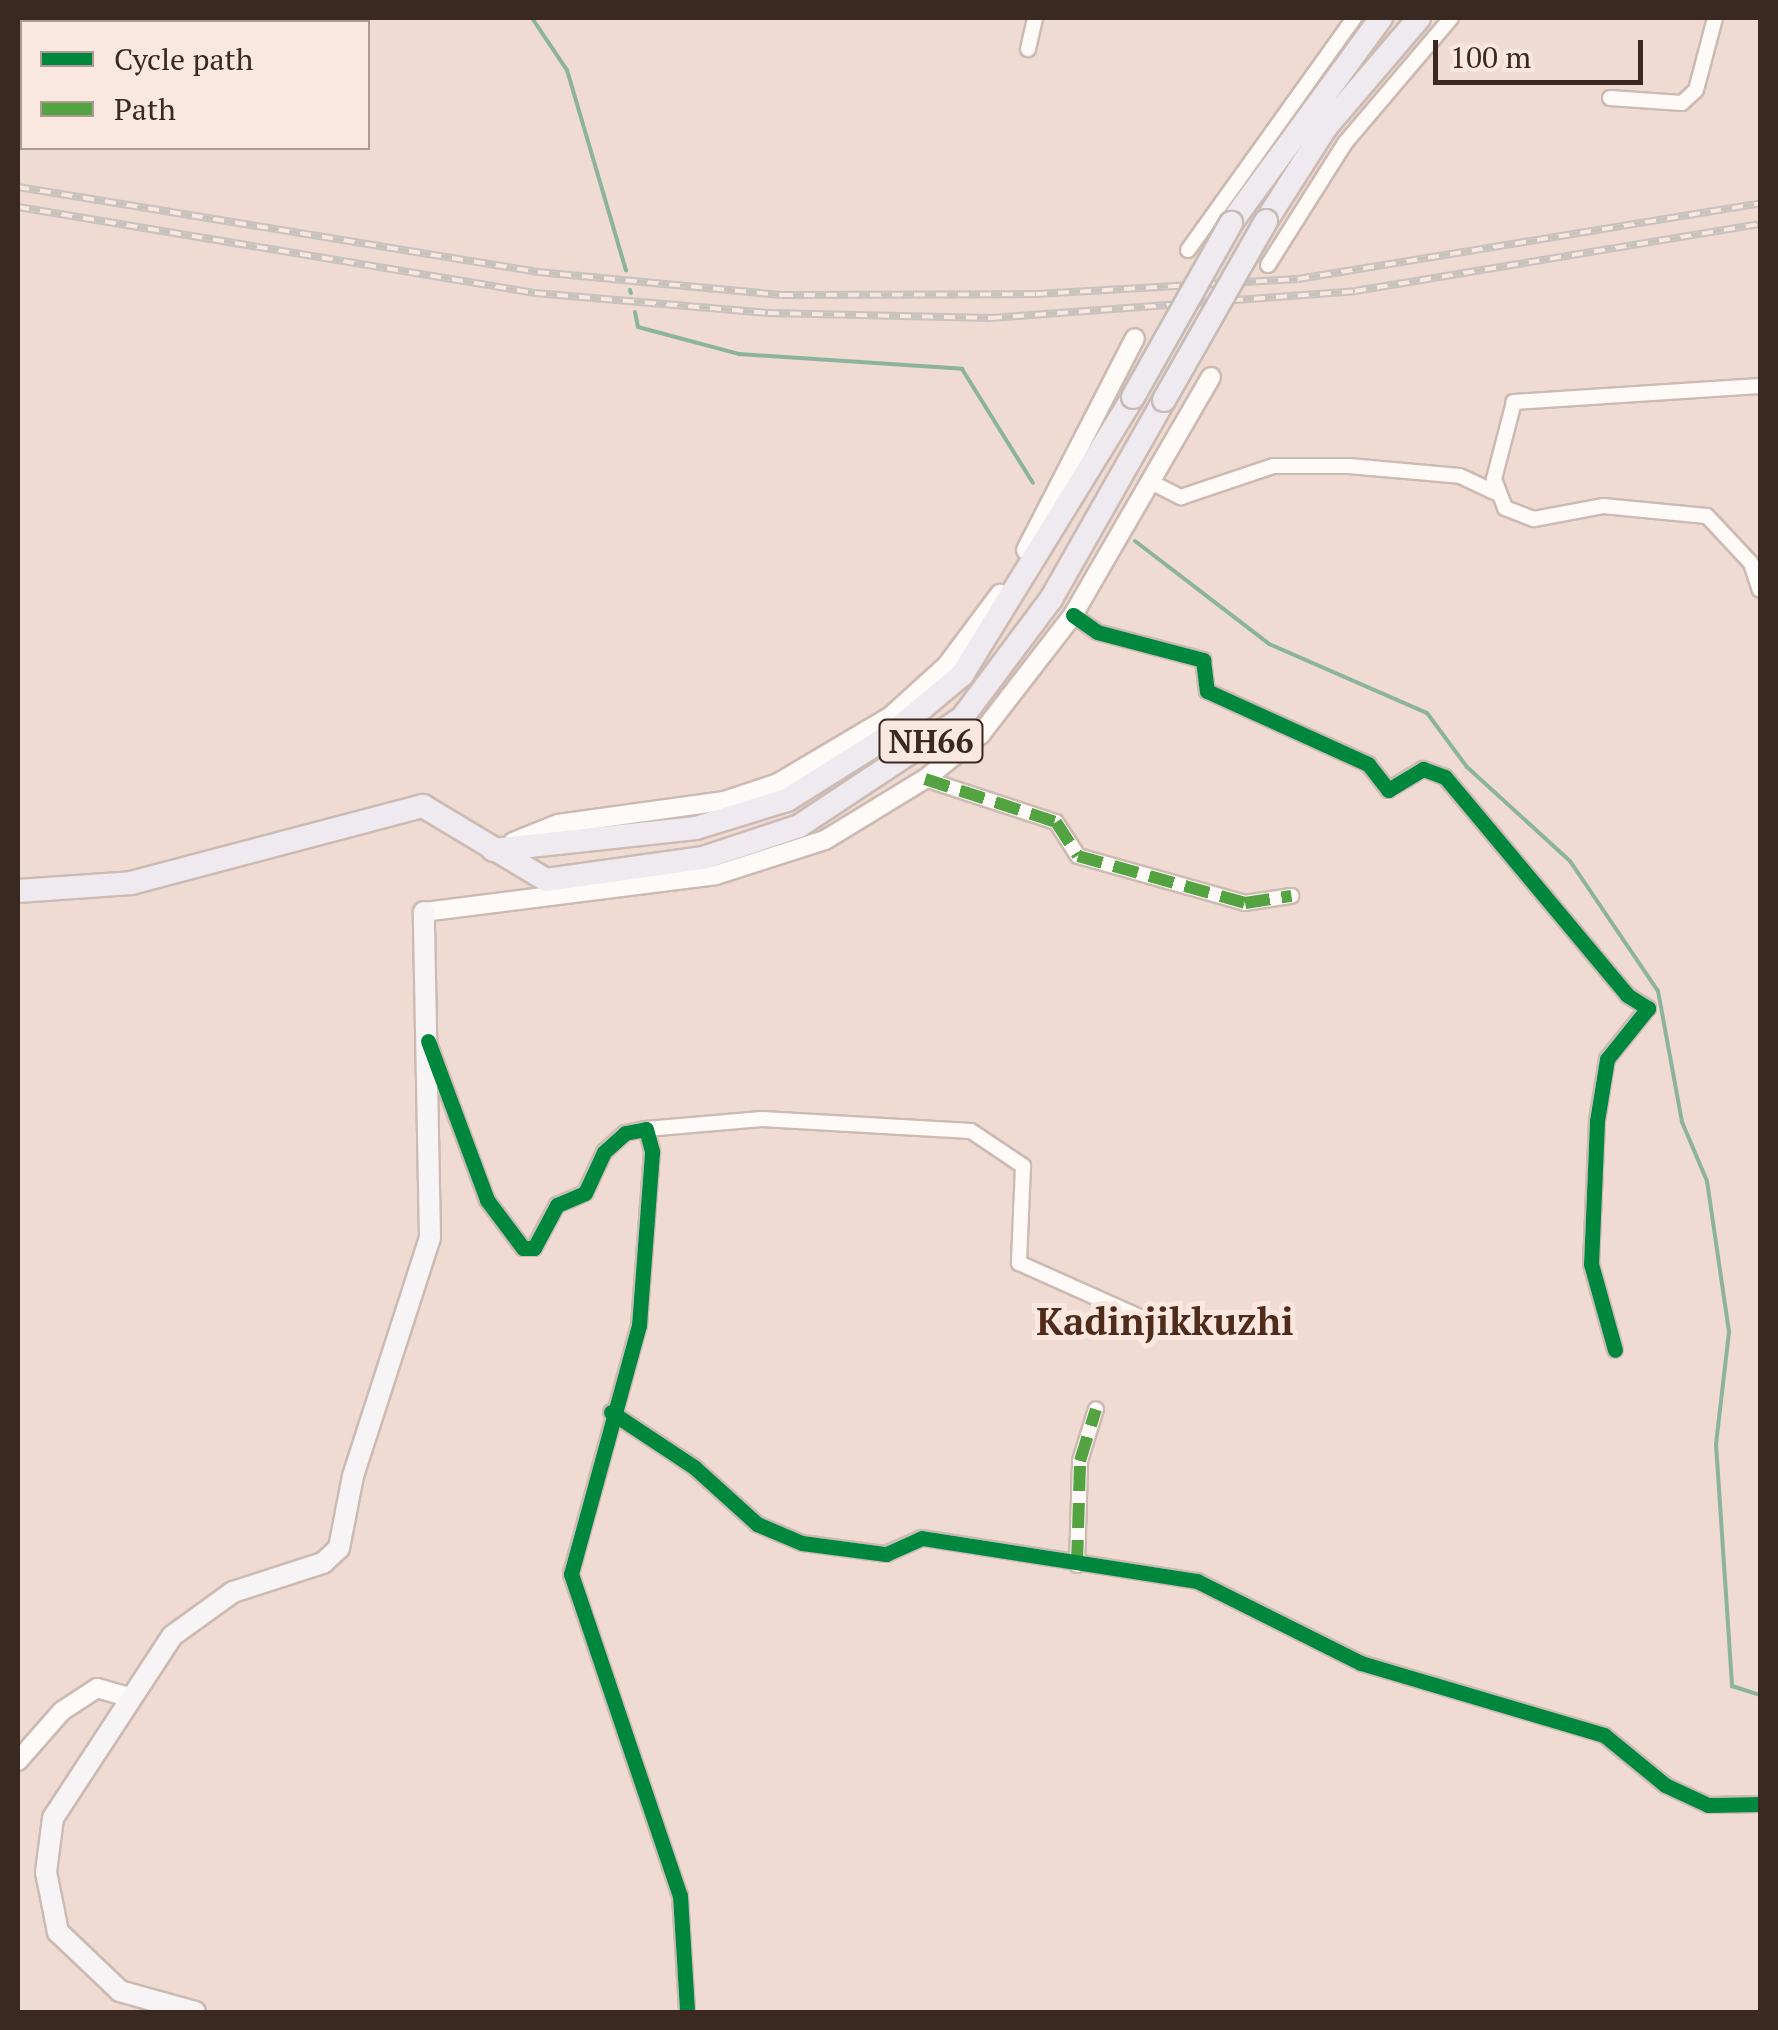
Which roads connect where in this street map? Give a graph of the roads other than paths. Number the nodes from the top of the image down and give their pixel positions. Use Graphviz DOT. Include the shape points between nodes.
graph roads {
  1 [pos="1035,18"];
  2 [pos="1354,18"];
  3 [pos="1381,18"];
  4 [pos="1419,18"];
  5 [pos="1451,18"];
  6 [pos="1714,18"];
  7 [pos="1028,49"];
  8 [pos="1610,98"];
  9 [pos="1188,250"];
  10 [pos="1268,266"];
  11 [pos="1135,338"];
  12 [pos="1210,377"];
  13 [pos="1760,386"];
  14 [pos="1151,482"];
  15 [pos="1490,486"];
  16 [pos="1760,590"];
  17 [pos="1073,616"];
  18 [pos="926,779"];
  19 [pos="493,850"];
  20 [pos="18,890"];
  21 [pos="1290,896"];
  22 [pos="424,912"];
  23 [pos="428,1041"];
  24 [pos="646,1129"];
  25 [pos="1162,1326"];
  26 [pos="1616,1350"];
  27 [pos="1096,1409"];
  28 [pos="611,1412"];
  29 [pos="1077,1565"];
  30 [pos="125,1696"];
  31 [pos="18,1761"];
  32 [pos="1760,1804"];
  33 [pos="195,2012"];
  34 [pos="687,2012"];
  1 -- 7 [label="street"];
  2 -- 9 [label="street"];
  3 -- 19 [label="highway, NH66, bridge" via="1231,223 1134,397 962,675 889,736 787,800 696,828"];
  4 -- 19 [label="highway, NH66, bridge" via="1326,127 1052,599 962,718 799,826 703,858 546,880"];
  5 -- 10 [label="street" via="1345,143"];
  6 -- 8 [label="street" via="1696,90 1682,103"];
  11 -- 19 [label="street" via="997,600 948,666 891,716 778,784 724,802 558,824"];
  12 -- 14 [label="street"];
  13 -- 15 [label="street" via="1514,402"];
  14 -- 15 [label="street" via="1181,498 1272,466 1348,466"];
  14 -- 17 [label="street"];
  15 -- 16 [label="street" via="1534,519 1603,506 1707,516 1752,562"];
  17 -- 18 [label="street" via="981,734"];
  17 -- 26 [label="street" via="1097,632 1204,660 1207,690 1368,764 1388,790 1424,770 1445,777 1627,995 1648,1008 1607,1058 1597,1121 1591,1264"];
  18 -- 21 [label="street" via="1056,822 1078,856 1245,903"];
  18 -- 22 [label="street" via="825,840 716,875"];
  19 -- 20 [label="highway, NH66" via="423,806 131,883"];
  22 -- 23 [label="main road"];
  23 -- 24 [label="street" via="487,1200 523,1248 534,1248 557,1206 584,1193 604,1152"];
  23 -- 30 [label="main road" via="430,1238 352,1476 339,1548 323,1563 234,1592 172,1636"];
  24 -- 25 [label="street" via="762,1119 971,1131 1024,1166 1019,1262"];
  24 -- 28 [label="street" via="650,1254"];
  27 -- 29 [label="street" via="1080,1461"];
  28 -- 29 [label="street" via="694,1467 758,1524 834,1554 886,1554 922,1538"];
  28 -- 34 [label="street" via="571,1574 680,1896"];
  29 -- 32 [label="street" via="1141,1566 1196,1581 1361,1663 1604,1735 1665,1785 1708,1805"];
  30 -- 31 [label="street" via="97,1688 62,1711"];
  30 -- 33 [label="main road" via="53,1818 46,1872 58,1932 120,1991"];
}
